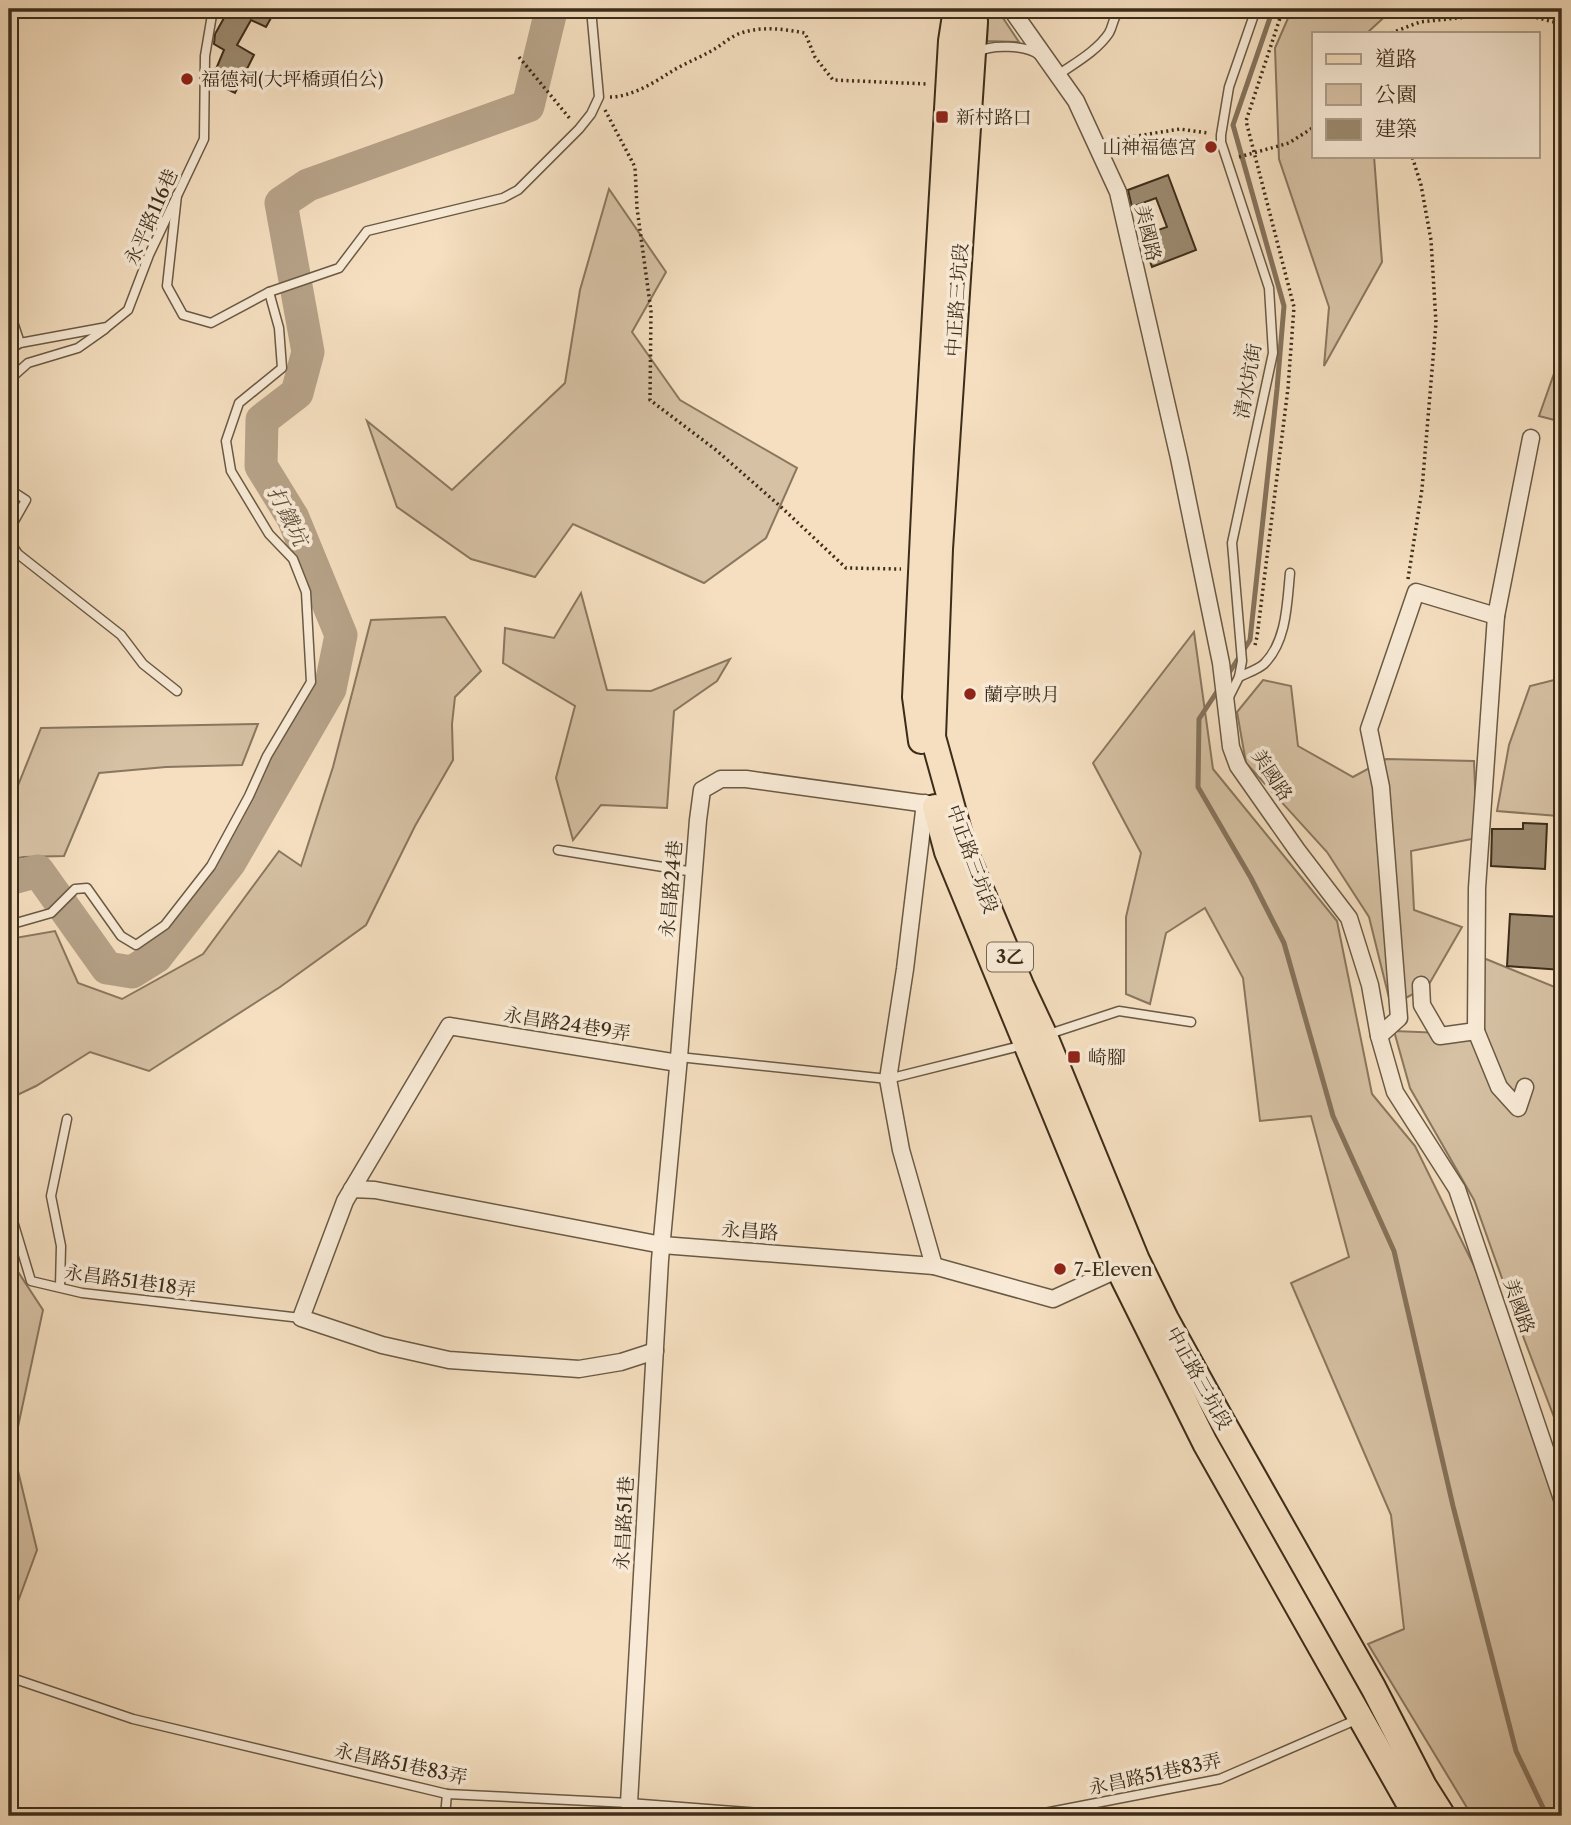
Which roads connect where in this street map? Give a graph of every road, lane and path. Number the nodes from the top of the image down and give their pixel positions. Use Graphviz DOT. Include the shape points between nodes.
graph roads {
  1 [pos="213,9"];
  2 [pos="591,9"];
  3 [pos="956,9"];
  4 [pos="974,9"];
  5 [pos="1011,9"];
  6 [pos="1121,9"];
  7 [pos="1256,9"];
  8 [pos="1562,26"];
  9 [pos="1394,32"];
  10 [pos="973,56"];
  11 [pos="519,57"];
  12 [pos="1048,61"];
  13 [pos="1058,75"];
  14 [pos="948,85"];
  15 [pos="599,97"];
  16 [pos="1312,128"];
  17 [pos="579,129"];
  18 [pos="1221,135"];
  19 [pos="1096,142"];
  20 [pos="1235,158"];
  21 [pos="1413,158"];
  22 [pos="177,195"];
  23 [pos="269,292"];
  24 [pos="9,310"];
  25 [pos="107,327"];
  26 [pos="20,342"];
  27 [pos="9,350"];
  28 [pos="9,380"];
  29 [pos="1531,438"];
  30 [pos="9,489"];
  31 [pos="9,530"];
  32 [pos="9,541"];
  33 [pos="921,569"];
  34 [pos="1290,573"];
  35 [pos="1416,592"];
  36 [pos="1496,617"];
  37 [pos="1239,677"];
  38 [pos="177,691"];
  39 [pos="1226,696"];
  40 [pos="937,805"];
  41 [pos="558,850"];
  42 [pos="694,872"];
  43 [pos="9,925"];
  44 [pos="1421,985"];
  45 [pos="1191,1023"];
  46 [pos="1476,1031"];
  47 [pos="1379,1036"];
  48 [pos="1035,1040"];
  49 [pos="679,1060"];
  50 [pos="888,1079"];
  51 [pos="1525,1087"];
  52 [pos="67,1119"];
  53 [pos="352,1189"];
  54 [pos="9,1208"];
  55 [pos="662,1245"];
  56 [pos="1128,1265"];
  57 [pos="934,1266"];
  58 [pos="60,1287"];
  59 [pos="301,1318"];
  60 [pos="654,1351"];
  61 [pos="1562,1499"];
  62 [pos="9,1677"];
  63 [pos="1361,1717"];
  64 [pos="447,1794"];
  65 [pos="1418,1805"];
  66 [pos="629,1808"];
  67 [pos="706,1812"];
  68 [pos="445,1816"];
  69 [pos="799,1816"];
  70 [pos="1029,1816"];
  71 [pos="1443,1816"];
  1 -- 22 [label="lane, 永平路116巷" via="205,56 204,139"];
  2 -- 15 [label="lane"];
  3 -- 14 [label="main road, 中正路三坑段 / 3乙"];
  4 -- 10 [label="main road, 中正路三坑段 / 3乙"];
  5 -- 12 [label="street, 美國路"];
  6 -- 13 [label="lane" via="1096,47"];
  7 -- 18 [label="lane, 清水坑街" via="1229,87"];
  8 -- 9 [label="path" via="1514,12 1420,22"];
  10 -- 12 [label="lane" via="987,47 1024,48"];
  10 -- 40 [label="main road, 中正路三坑段 / 3乙" via="940,549 933,737"];
  11 -- 17 [label="path"];
  12 -- 13 [label="street, 美國路"];
  13 -- 19 [label="street, 美國路"];
  14 -- 15 [label="path" via="833,80 815,57 805,33 782,28 739,33 652,83 618,97"];
  14 -- 33 [label="main road, 中正路三坑段 / 3乙"];
  15 -- 17 [label="lane"];
  15 -- 33 [label="path" via="635,167 651,312 650,400 716,450 846,568"];
  16 -- 20 [label="path" via="1289,143"];
  17 -- 23 [label="lane" via="519,190 367,232 339,268"];
  18 -- 19 [label="path" via="1180,130"];
  18 -- 37 [label="lane, 清水坑街" via="1269,288 1273,352 1231,543 1242,661"];
  19 -- 39 [label="street, 美國路" via="1118,192 1180,458"];
  21 -- 35 [label="path" via="1432,240 1436,323 1422,489 1406,589"];
  22 -- 23 [label="lane" via="167,286 183,315 211,323"];
  22 -- 25 [label="lane, 永平路116巷" via="128,310"];
  23 -- 43 [label="lane" via="279,328 282,368 239,403 226,441 231,471 269,534 293,559 306,592 311,682 211,866 165,925 136,945 121,936 87,888 75,889 51,913"];
  24 -- 26 [label="lane"];
  25 -- 26 [label="lane"];
  25 -- 28 [label="lane, 永平路116巷" via="78,348 28,363"];
  26 -- 27 [label="lane"];
  29 -- 36 [label="street"];
  30 -- 31 [label="lane" via="26,500"];
  32 -- 38 [label="lane" via="18,554 121,635 144,664"];
  33 -- 40 [label="main road, 中正路三坑段 / 3乙" via="915,696 925,775"];
  34 -- 37 [label="lane" via="1275,650 1262,666"];
  35 -- 36 [label="street"];
  35 -- 47 [label="street" via="1369,729 1381,787 1399,1018"];
  36 -- 46 [label="street" via="1477,888"];
  37 -- 39 [label="lane"];
  39 -- 47 [label="street, 美國路" via="1231,747 1238,766 1349,918 1370,985"];
  40 -- 42 [label="street, 永昌路24巷" via="721,779 702,790"];
  40 -- 48 [label="main road, 中正路三坑段 / 3乙" via="947,852"];
  40 -- 50 [label="street"];
  41 -- 42 [label="lane"];
  42 -- 49 [label="street, 永昌路24巷"];
  44 -- 46 [label="street" via="1422,1005 1440,1035"];
  45 -- 48 [label="lane" via="1119,1011"];
  46 -- 51 [label="street" via="1499,1087 1518,1108"];
  47 -- 61 [label="street, 美國路" via="1395,1092 1457,1189"];
  48 -- 50 [label="lane"];
  48 -- 56 [label="main road, 中正路三坑段 / 3乙"];
  49 -- 50 [label="lane"];
  49 -- 53 [label="street, 永昌路24巷9弄" via="449,1026"];
  49 -- 55 [label="street, 永昌路24巷"];
  50 -- 57 [label="street" via="901,1150"];
  52 -- 58 [label="lane" via="51,1196 61,1246"];
  53 -- 55 [label="street, 永昌路"];
  53 -- 59 [label="street"];
  54 -- 58 [label="lane, 永昌路51巷18弄" via="32,1281"];
  55 -- 57 [label="street, 永昌路"];
  55 -- 60 [label="street, 永昌路51巷"];
  56 -- 57 [label="street, 永昌路" via="1053,1299"];
  56 -- 63 [label="main road, 中正路三坑段 / 3乙" via="1205,1443"];
  56 -- 65 [label="main road, 中正路三坑段 / 3乙" via="1166,1319 1373,1687"];
  58 -- 59 [label="lane, 永昌路51巷18弄"];
  59 -- 60 [label="street" via="382,1345 449,1360 579,1369"];
  60 -- 66 [label="street, 永昌路51巷"];
  62 -- 64 [label="lane, 永昌路51巷83弄" via="133,1719"];
  63 -- 65 [label="main road, 中正路三坑段 / 3乙"];
  63 -- 70 [label="lane, 永昌路51巷83弄" via="1220,1779"];
  64 -- 66 [label="lane, 永昌路51巷83弄"];
  64 -- 68 [label="lane"];
  65 -- 71 [label="main road, 中正路三坑段 / 3乙"];
  66 -- 67 [label="lane, 永昌路51巷83弄"];
  67 -- 69 [label="lane, 永昌路51巷83弄"];
}
